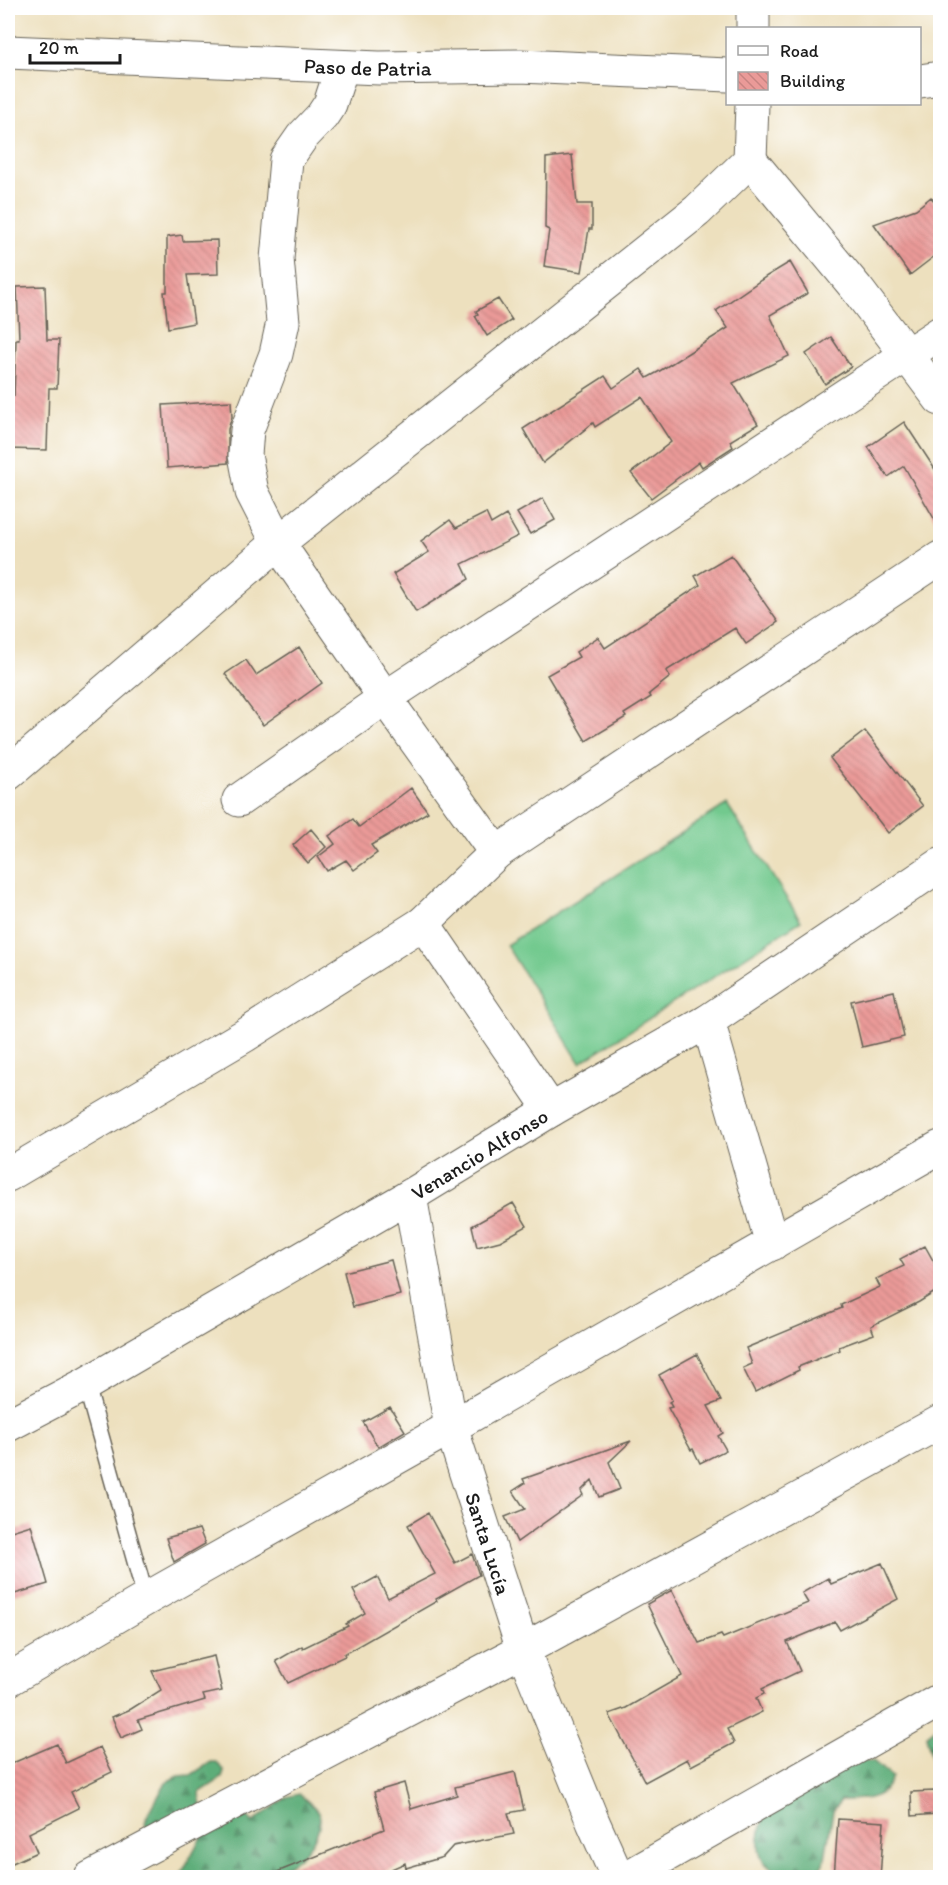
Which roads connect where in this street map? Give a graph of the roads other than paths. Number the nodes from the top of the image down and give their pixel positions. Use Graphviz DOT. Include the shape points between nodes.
graph roads {
  1 [pos="753,8"];
  2 [pos="753,27"];
  3 [pos="8,52"];
  4 [pos="342,67"];
  5 [pos="726,75"];
  6 [pos="940,78"];
  7 [pos="921,81"];
  8 [pos="752,105"];
  9 [pos="750,160"];
  10 [pos="940,333"];
  11 [pos="909,355"];
  12 [pos="940,399"];
  13 [pos="278,543"];
  14 [pos="940,558"];
  15 [pos="385,698"];
  16 [pos="8,774"];
  17 [pos="239,800"];
  18 [pos="496,853"];
  19 [pos="940,865"];
  20 [pos="423,923"];
  21 [pos="708,1021"];
  22 [pos="551,1110"];
  23 [pos="940,1147"];
  24 [pos="8,1175"];
  25 [pos="410,1196"];
  26 [pos="771,1244"];
  27 [pos="87,1384"];
  28 [pos="940,1422"];
  29 [pos="8,1425"];
  30 [pos="451,1427"];
  31 [pos="146,1599"];
  32 [pos="523,1650"];
  33 [pos="8,1680"];
  34 [pos="940,1700"];
  35 [pos="90,1878"];
  36 [pos="618,1878"];
  37 [pos="626,1878"];
  1 -- 2 [label="street"];
  3 -- 4 [label="street, Paso de Patria"];
  4 -- 5 [label="street, Paso de Patria" via="520,66"];
  4 -- 13 [label="street" via="330,104 286,160 277,259 283,322 276,354 247,430 245,455 252,492"];
  6 -- 7 [label="street"];
  8 -- 9 [label="street"];
  9 -- 11 [label="street"];
  9 -- 13 [label="street" via="697,211"];
  10 -- 11 [label="street"];
  11 -- 12 [label="street"];
  11 -- 15 [label="street"];
  13 -- 15 [label="street"];
  13 -- 16 [label="street"];
  14 -- 18 [label="street"];
  15 -- 17 [label="street"];
  15 -- 18 [label="street"];
  18 -- 20 [label="street"];
  19 -- 21 [label="street, Venancio Alfonso"];
  20 -- 22 [label="street"];
  20 -- 24 [label="street" via="244,1036"];
  21 -- 22 [label="street, Venancio Alfonso"];
  21 -- 26 [label="street"];
  22 -- 25 [label="street, Venancio Alfonso"];
  23 -- 26 [label="street"];
  25 -- 27 [label="street, Venancio Alfonso"];
  25 -- 30 [label="street, Santa Lucía"];
  26 -- 30 [label="street"];
  27 -- 29 [label="street, Venancio Alfonso"];
  27 -- 31 [label="lane"];
  28 -- 32 [label="street"];
  30 -- 31 [label="street"];
  30 -- 32 [label="street, Santa Lucía"];
  31 -- 33 [label="street"];
  32 -- 35 [label="street"];
  32 -- 36 [label="street, Santa Lucía"];
  34 -- 37 [label="street"];
}
